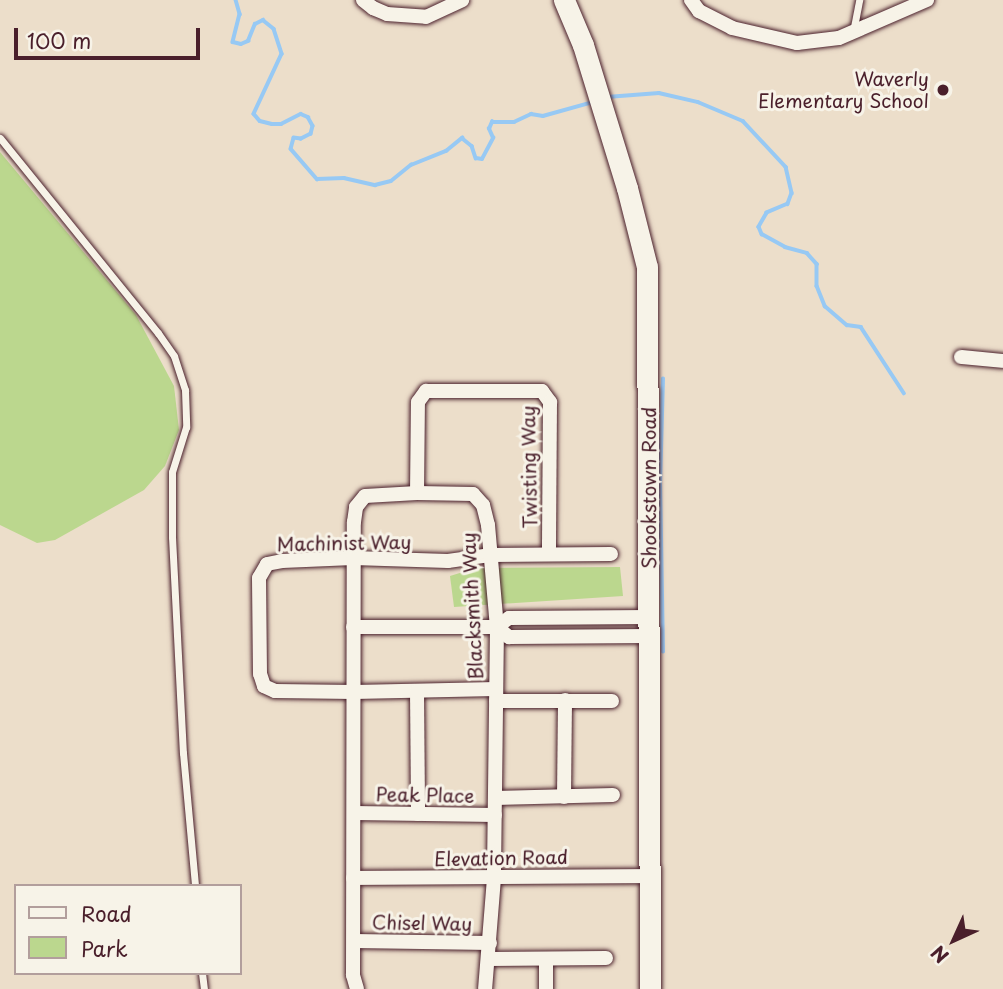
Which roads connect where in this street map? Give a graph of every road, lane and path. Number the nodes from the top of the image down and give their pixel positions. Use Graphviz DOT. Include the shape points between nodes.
graph roads {
  1 [pos="363,0"];
  2 [pos="462,0"];
  3 [pos="564,0"];
  4 [pos="691,0"];
  5 [pos="859,0"];
  6 [pos="927,0"];
  7 [pos="853,32"];
  8 [pos="0,138"];
  9 [pos="961,357"];
  10 [pos="1003,361"];
  11 [pos="417,493"];
  12 [pos="549,554"];
  13 [pos="611,554"];
  14 [pos="490,555"];
  15 [pos="353,558"];
  16 [pos="353,627"];
  17 [pos="497,627"];
  18 [pos="649,627"];
  19 [pos="417,691"];
  20 [pos="354,692"];
  21 [pos="496,695"];
  22 [pos="565,700"];
  23 [pos="612,701"];
  24 [pos="613,795"];
  25 [pos="564,797"];
  26 [pos="495,798"];
  27 [pos="354,813"];
  28 [pos="418,814"];
  29 [pos="495,815"];
  30 [pos="650,876"];
  31 [pos="354,878"];
  32 [pos="494,878"];
  33 [pos="195,884"];
  34 [pos="354,941"];
  35 [pos="489,943"];
  36 [pos="606,958"];
  37 [pos="489,959"];
  38 [pos="546,959"];
  39 [pos="357,989"];
  40 [pos="485,989"];
  41 [pos="546,989"];
  42 [pos="650,989"];
  1 -- 2 [label="street" via="387,14 426,16"];
  3 -- 18 [label="street, Shookstown Road" via="583,46 647,267"];
  4 -- 7 [label="street" via="698,11 732,28 797,43"];
  5 -- 7 [label="lane"];
  6 -- 7 [label="street"];
  8 -- 33 [label="lane" via="158,333 174,356 185,390 186,427 172,472 172,537"];
  9 -- 10 [label="street"];
  11 -- 12 [label="street, Twisting Way" via="418,402 426,391 542,391 550,402"];
  11 -- 14 [label="street, Blacksmith Way" via="467,493 479,498 488,525"];
  11 -- 15 [label="street, Blacksmith Way" via="374,494 359,501"];
  12 -- 13 [label="street, Machinist Way"];
  12 -- 14 [label="street, Machinist Way"];
  14 -- 15 [label="street, Machinist Way" via="448,561"];
  14 -- 17 [label="street, Blacksmith Way"];
  15 -- 16 [label="street, Blacksmith Way"];
  15 -- 20 [label="street, Machinist Way" via="267,564 259,579 259,592 264,686 275,691"];
  16 -- 17 [label="street"];
  16 -- 20 [label="street, Blacksmith Way"];
  17 -- 18 [label="street" via="509,618"];
  17 -- 21 [label="street, Blacksmith Way"];
  18 -- 30 [label="street, Shookstown Road"];
  19 -- 20 [label="street, Machinist Way"];
  19 -- 21 [label="street, Machinist Way"];
  19 -- 28 [label="street"];
  20 -- 27 [label="street, Blacksmith Way"];
  21 -- 22 [label="street, Machinist Way"];
  21 -- 26 [label="street, Blacksmith Way"];
  22 -- 23 [label="street, Machinist Way"];
  22 -- 25 [label="street"];
  24 -- 25 [label="street"];
  25 -- 26 [label="street"];
  26 -- 29 [label="street, Blacksmith Way"];
  27 -- 28 [label="street, Peak Place"];
  27 -- 31 [label="street, Blacksmith Way"];
  28 -- 29 [label="street, Peak Place"];
  29 -- 32 [label="street, Blacksmith Way"];
  30 -- 32 [label="street, Elevation Road"];
  30 -- 42 [label="street, Shookstown Road"];
  31 -- 32 [label="street, Elevation Road"];
  31 -- 34 [label="street, Blacksmith Way"];
  32 -- 35 [label="street, Blacksmith Way"];
  34 -- 35 [label="street, Chisel Way"];
  34 -- 39 [label="street, Blacksmith Way"];
  35 -- 37 [label="street, Blacksmith Way"];
  36 -- 38 [label="street"];
  37 -- 38 [label="street"];
  37 -- 40 [label="street, Blacksmith Way"];
  38 -- 41 [label="street"];
}
